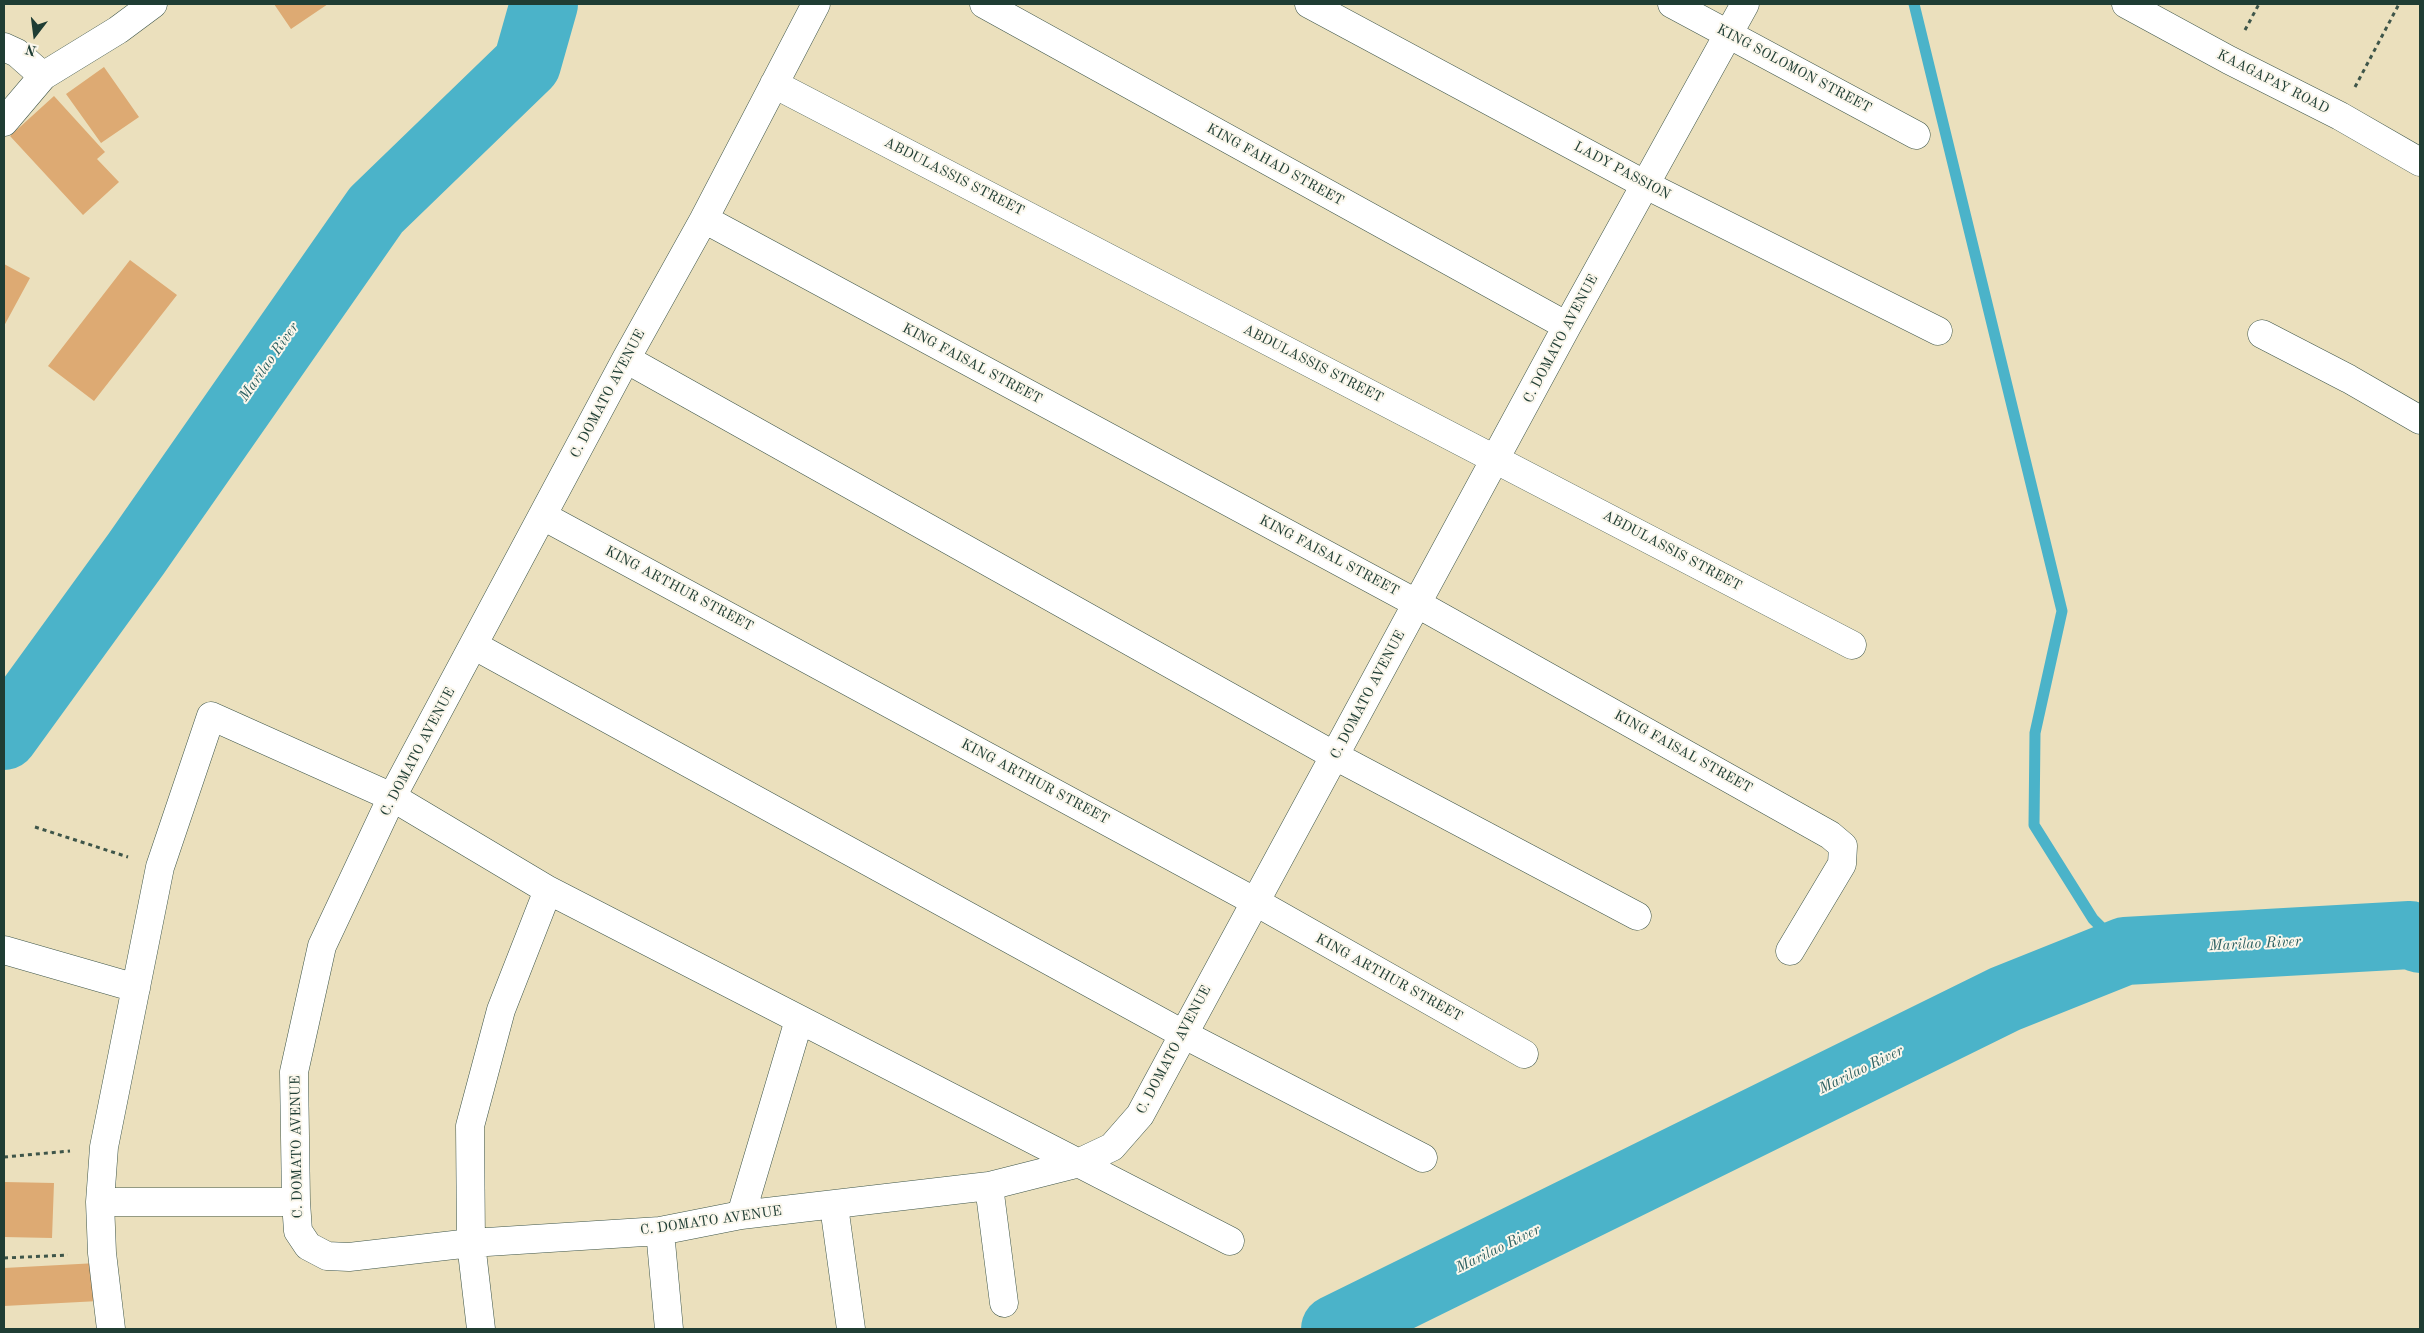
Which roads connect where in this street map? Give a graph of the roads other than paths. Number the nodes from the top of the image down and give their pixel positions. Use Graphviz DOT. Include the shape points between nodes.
graph roads {
  1 [pos="152,4"];
  2 [pos="816,4"];
  3 [pos="984,4"];
  4 [pos="1309,4"];
  5 [pos="1672,4"];
  6 [pos="1746,4"];
  7 [pos="2126,4"];
  8 [pos="1730,34"];
  9 [pos="4,47"];
  10 [pos="43,76"];
  11 [pos="774,84"];
  12 [pos="4,122"];
  13 [pos="1916,136"];
  14 [pos="2420,162"];
  15 [pos="1646,184"];
  16 [pos="704,219"];
  17 [pos="1567,326"];
  18 [pos="1938,331"];
  19 [pos="2262,334"];
  20 [pos="626,360"];
  21 [pos="2420,420"];
  22 [pos="1497,459"];
  23 [pos="543,516"];
  24 [pos="1416,604"];
  25 [pos="1852,644"];
  26 [pos="475,646"];
  27 [pos="1335,756"];
  28 [pos="392,797"];
  29 [pos="548,890"];
  30 [pos="1254,901"];
  31 [pos="1637,916"];
  32 [pos="4,950"];
  33 [pos="1790,951"];
  34 [pos="136,988"];
  35 [pos="799,1020"];
  36 [pos="1183,1034"];
  37 [pos="1524,1054"];
  38 [pos="1423,1158"];
  39 [pos="1076,1164"];
  40 [pos="989,1186"];
  41 [pos="100,1202"];
  42 [pos="296,1202"];
  43 [pos="834,1206"];
  44 [pos="741,1215"];
  45 [pos="660,1231"];
  46 [pos="1230,1241"];
  47 [pos="471,1243"];
  48 [pos="1004,1304"];
  49 [pos="111,1329"];
  50 [pos="481,1329"];
  51 [pos="669,1329"];
  52 [pos="851,1329"];
  1 -- 10 [label="street" via="118,30"];
  2 -- 11 [label="street, C. DOMATO AVENUE"];
  3 -- 17 [label="street, KING FAHAD STREET"];
  4 -- 15 [label="street, LADY PASSION"];
  5 -- 8 [label="street, KING SOLOMON STREET"];
  6 -- 8 [label="street, C. DOMATO AVENUE"];
  7 -- 14 [label="street, KAAGAPAY ROAD" via="2340,116"];
  8 -- 13 [label="street, KING SOLOMON STREET"];
  8 -- 15 [label="street, C. DOMATO AVENUE"];
  9 -- 10 [label="street" via="17,53"];
  10 -- 12 [label="street"];
  11 -- 16 [label="street, C. DOMATO AVENUE"];
  11 -- 22 [label="street, ABDULASSIS STREET"];
  15 -- 17 [label="street, C. DOMATO AVENUE"];
  15 -- 18 [label="street, LADY PASSION"];
  16 -- 20 [label="street, C. DOMATO AVENUE"];
  16 -- 24 [label="street, KING FAISAL STREET"];
  17 -- 22 [label="street, C. DOMATO AVENUE"];
  19 -- 21 [label="street"];
  20 -- 23 [label="street, C. DOMATO AVENUE"];
  20 -- 27 [label="street"];
  22 -- 24 [label="street, C. DOMATO AVENUE"];
  22 -- 25 [label="street, ABDULASSIS STREET"];
  23 -- 26 [label="street, C. DOMATO AVENUE"];
  23 -- 30 [label="street, KING ARTHUR STREET"];
  24 -- 27 [label="street, C. DOMATO AVENUE"];
  24 -- 33 [label="street, KING FAISAL STREET" via="1830,835 1843,846 1842,864"];
  26 -- 28 [label="street, C. DOMATO AVENUE"];
  26 -- 36 [label="street"];
  27 -- 30 [label="street, C. DOMATO AVENUE"];
  27 -- 31 [label="street"];
  28 -- 29 [label="street"];
  28 -- 34 [label="street" via="211,716 160,867"];
  28 -- 42 [label="street, C. DOMATO AVENUE" via="322,946 294,1072"];
  29 -- 35 [label="street"];
  29 -- 47 [label="street" via="501,1010 470,1126"];
  30 -- 36 [label="street, C. DOMATO AVENUE"];
  30 -- 37 [label="street, KING ARTHUR STREET"];
  32 -- 34 [label="street"];
  34 -- 41 [label="street" via="104,1147"];
  35 -- 39 [label="street"];
  35 -- 44 [label="street"];
  36 -- 38 [label="street"];
  36 -- 39 [label="street, C. DOMATO AVENUE" via="1140,1115 1112,1147"];
  39 -- 40 [label="street, C. DOMATO AVENUE"];
  39 -- 46 [label="street"];
  40 -- 43 [label="street, C. DOMATO AVENUE"];
  40 -- 48 [label="street"];
  41 -- 42 [label="street"];
  41 -- 49 [label="street"];
  42 -- 47 [label="street, C. DOMATO AVENUE" via="298,1231 308,1246 327,1256 349,1257"];
  43 -- 44 [label="street, C. DOMATO AVENUE"];
  43 -- 52 [label="street"];
  44 -- 45 [label="street, C. DOMATO AVENUE"];
  45 -- 47 [label="street, C. DOMATO AVENUE"];
  45 -- 51 [label="street"];
  47 -- 50 [label="street"];
}
